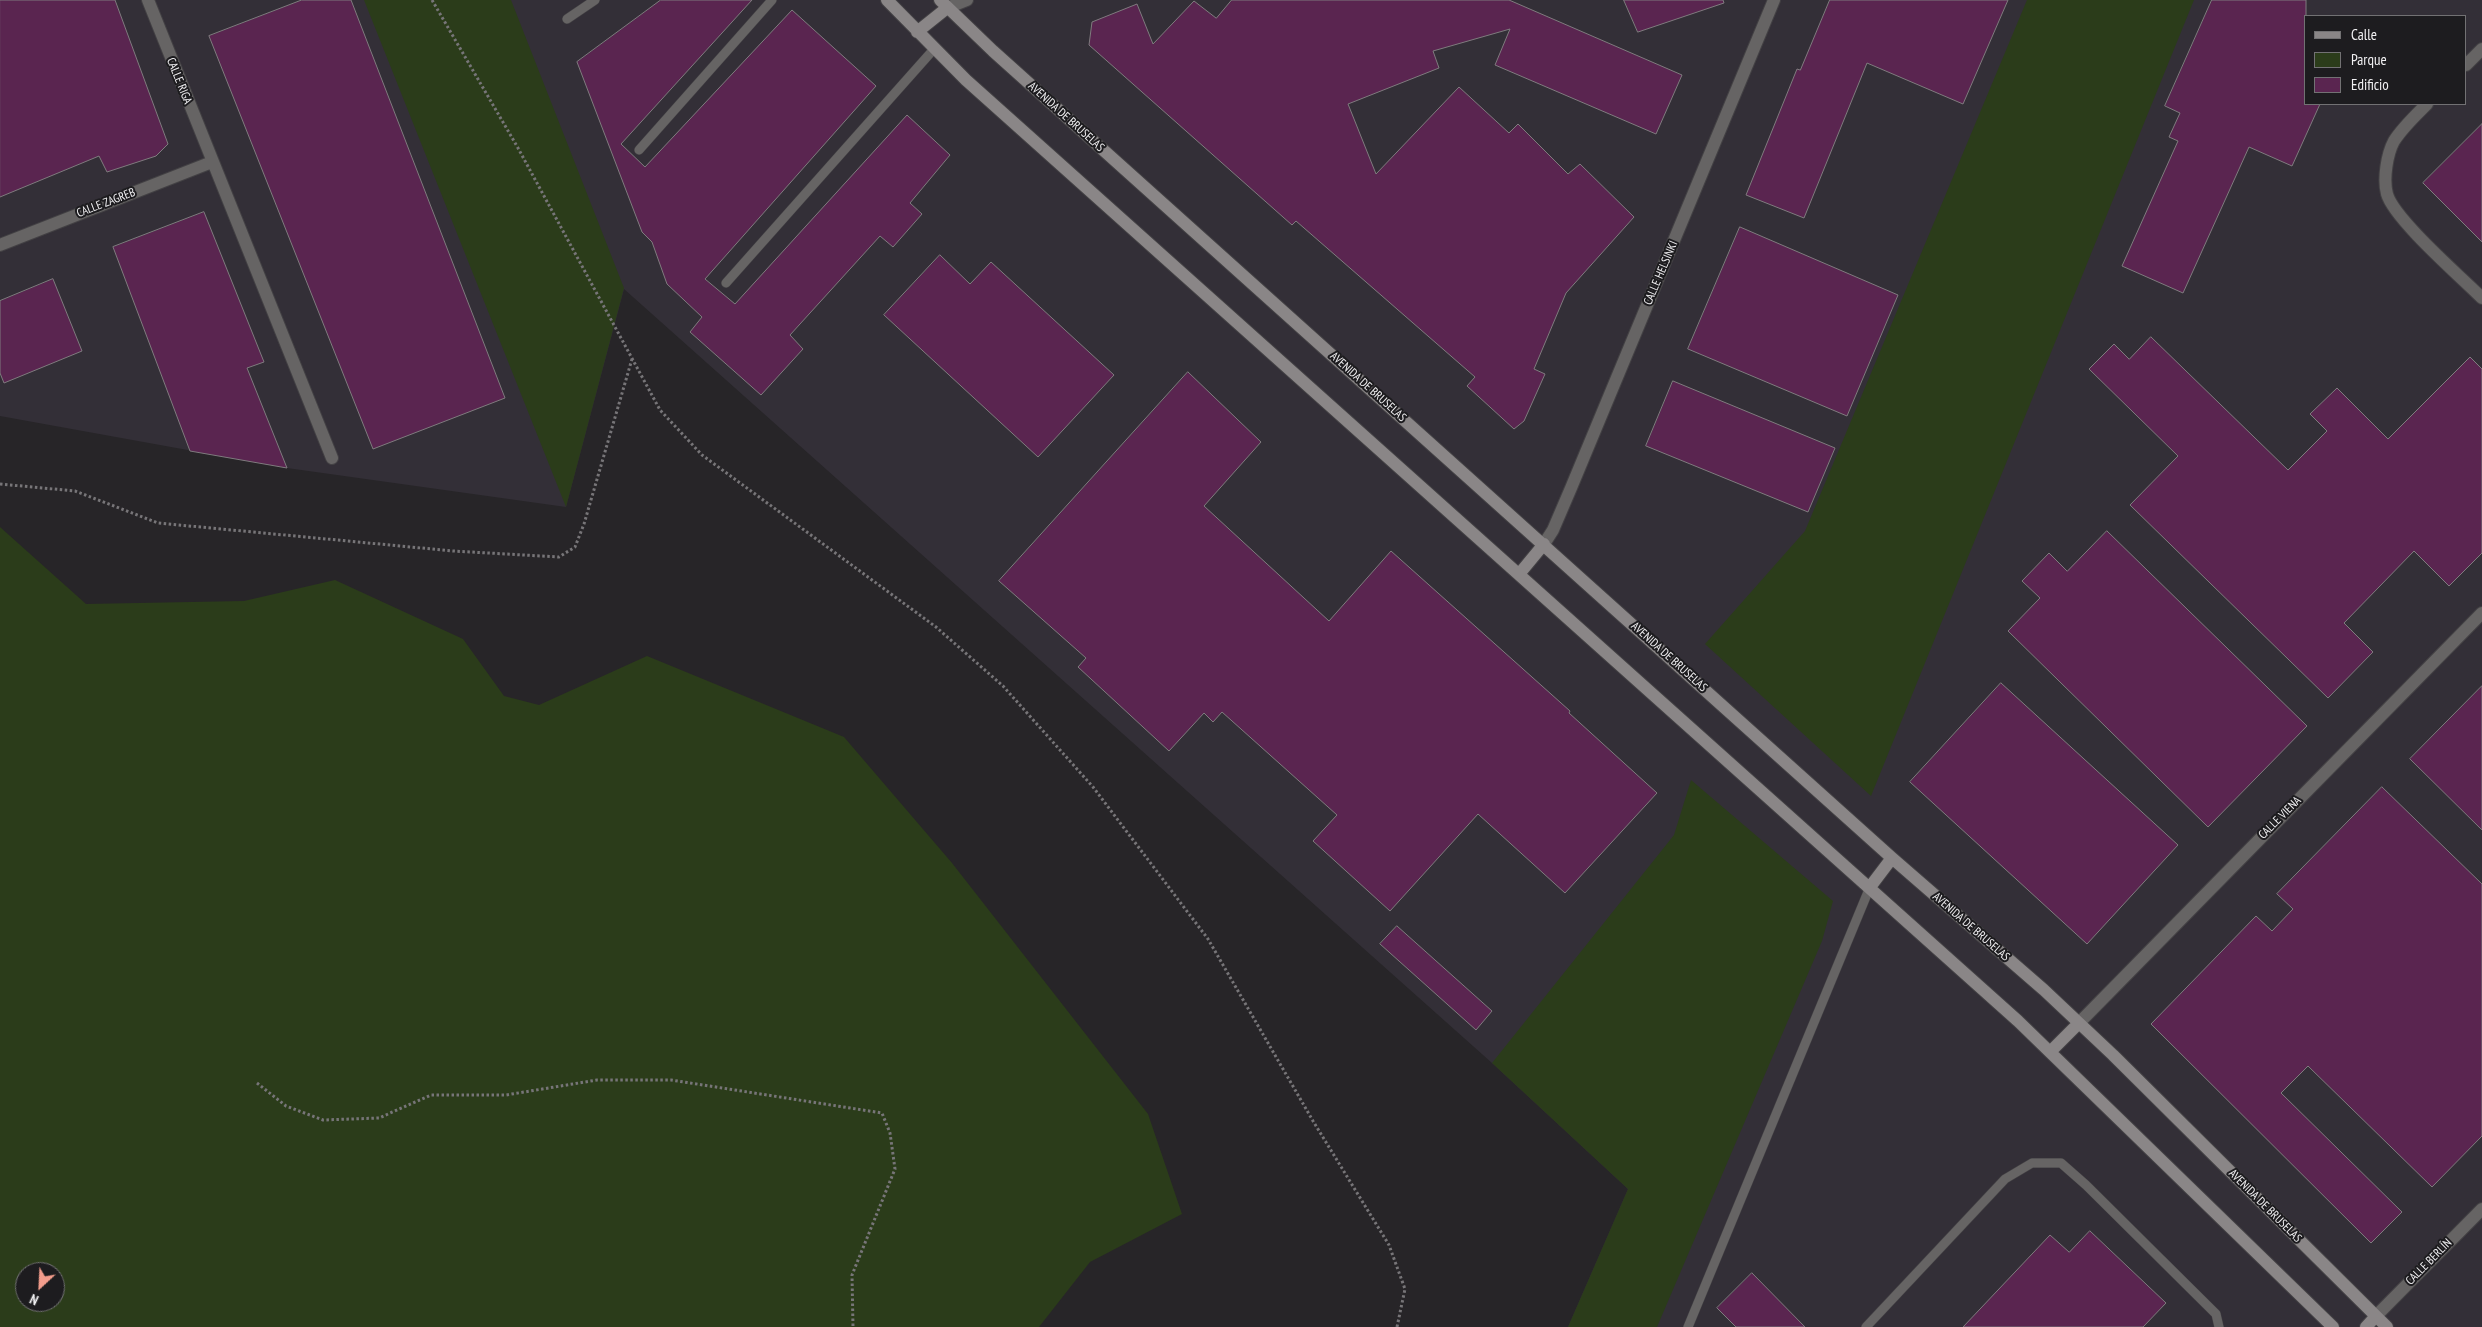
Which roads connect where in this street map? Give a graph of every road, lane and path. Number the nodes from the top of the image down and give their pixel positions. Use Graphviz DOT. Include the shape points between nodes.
graph roads {
  1 [pos="148,0"];
  2 [pos="432,0"];
  3 [pos="595,0"];
  4 [pos="772,0"];
  5 [pos="887,0"];
  6 [pos="967,0"];
  7 [pos="1774,0"];
  8 [pos="944,4"];
  9 [pos="567,19"];
  10 [pos="917,32"];
  11 [pos="2482,48"];
  12 [pos="934,49"];
  13 [pos="2467,64"];
  14 [pos="2426,105"];
  15 [pos="639,150"];
  16 [pos="212,162"];
  17 [pos="0,245"];
  18 [pos="726,283"];
  19 [pos="2482,298"];
  20 [pos="632,359"];
  21 [pos="332,458"];
  22 [pos="0,484"];
  23 [pos="1544,544"];
  24 [pos="1520,574"];
  25 [pos="2482,613"];
  26 [pos="1892,858"];
  27 [pos="1870,887"];
  28 [pos="2079,1023"];
  29 [pos="2050,1052"];
  30 [pos="257,1083"];
  31 [pos="2482,1209"];
  32 [pos="2376,1316"];
  33 [pos="853,1327"];
  34 [pos="1397,1327"];
  35 [pos="1688,1327"];
  36 [pos="1866,1327"];
  37 [pos="2219,1327"];
  38 [pos="2333,1327"];
  39 [pos="2366,1327"];
  40 [pos="2387,1327"];
  1 -- 16 [label="street, CALLE RIGA"];
  2 -- 20 [label="path" via="518,148"];
  3 -- 9 [label="lane"];
  4 -- 15 [label="lane"];
  5 -- 10 [label="main road"];
  6 -- 8 [label="street"];
  7 -- 23 [label="street, CALLE HELSINKI" via="1571,488"];
  8 -- 10 [label="main road"];
  8 -- 23 [label="main road, AVENIDA DE BRUSELAS"];
  10 -- 12 [label="main road"];
  11 -- 13 [label="street"];
  12 -- 18 [label="lane"];
  12 -- 24 [label="main road"];
  14 -- 19 [label="street" via="2393,143 2387,165 2387,193 2399,216"];
  16 -- 17 [label="street, CALLE ZAGREB"];
  16 -- 21 [label="street, CALLE RIGA"];
  20 -- 22 [label="path" via="584,524 575,547 559,557 453,551 158,522 75,491"];
  20 -- 34 [label="path" via="660,410 702,455 936,627 1003,686 1093,787 1208,939 1389,1245 1405,1289"];
  23 -- 24 [label="main road"];
  23 -- 26 [label="main road, AVENIDA DE BRUSELAS"];
  24 -- 27 [label="main road"];
  25 -- 28 [label="street, CALLE VIENA"];
  26 -- 27 [label="main road"];
  26 -- 28 [label="main road, AVENIDA DE BRUSELAS"];
  27 -- 29 [label="main road"];
  27 -- 35 [label="lane"];
  28 -- 29 [label="main road"];
  28 -- 32 [label="main road, AVENIDA DE BRUSELAS"];
  29 -- 38 [label="main road"];
  30 -- 33 [label="path" via="286,1106 323,1120 379,1118 432,1095 506,1095 597,1080 671,1080 882,1113 890,1133 895,1170 852,1275"];
  31 -- 32 [label="street, CALLE BERLÍN"];
  32 -- 39 [label="main road"];
  32 -- 40 [label="main road, AVENIDA DE BRUSELAS"];
  36 -- 37 [label="lane" via="2005,1179 2032,1162 2060,1163 2086,1185 2216,1314"];
}
